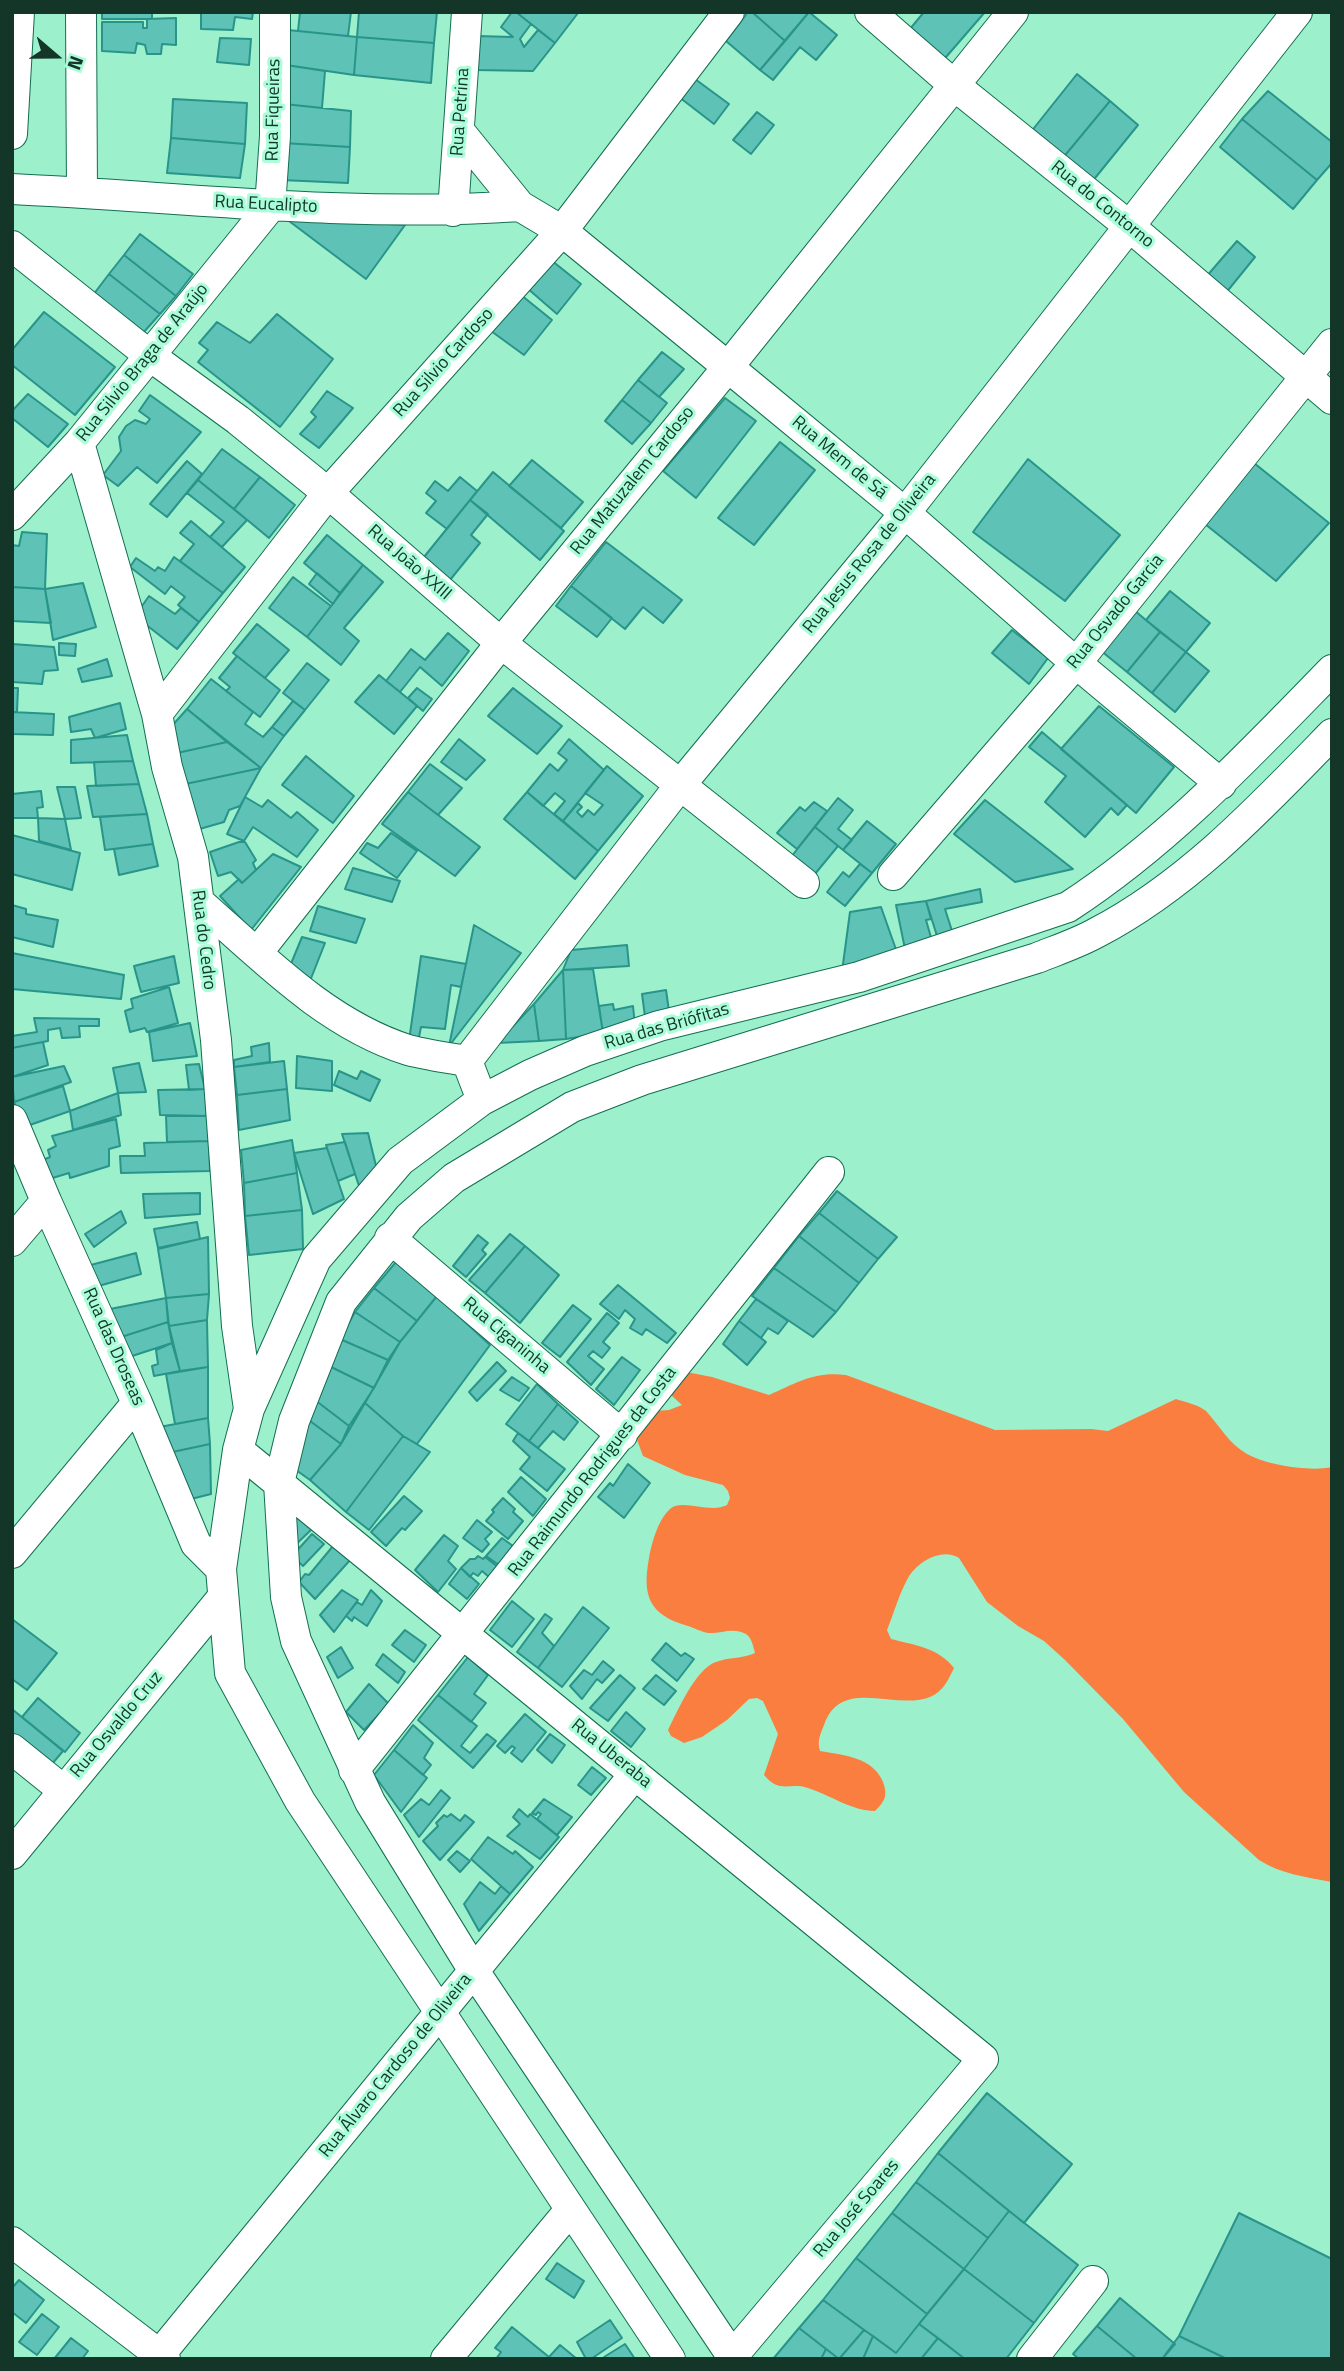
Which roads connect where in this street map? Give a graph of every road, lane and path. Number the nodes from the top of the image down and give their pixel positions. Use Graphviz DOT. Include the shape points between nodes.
graph roads {
  1 [pos="81,12"];
  2 [pos="275,12"];
  3 [pos="467,12"];
  4 [pos="729,12"];
  5 [pos="870,12"];
  6 [pos="1013,12"];
  7 [pos="1297,12"];
  8 [pos="16,13"];
  9 [pos="954,85"];
  10 [pos="460,132"];
  11 [pos="12,134"];
  12 [pos="12,189"];
  13 [pos="82,192"];
  14 [pos="520,206"];
  15 [pos="270,207"];
  16 [pos="453,211"];
  17 [pos="1129,226"];
  18 [pos="562,231"];
  19 [pos="12,246"];
  20 [pos="1332,344"];
  21 [pos="149,355"];
  22 [pos="728,367"];
  23 [pos="1306,377"];
  24 [pos="1332,399"];
  25 [pos="79,443"];
  26 [pos="328,493"];
  27 [pos="905,513"];
  28 [pos="12,514"];
  29 [pos="501,643"];
  30 [pos="1076,663"];
  31 [pos="1332,670"];
  32 [pos="157,713"];
  33 [pos="1332,734"];
  34 [pos="681,784"];
  35 [pos="1221,784"];
  36 [pos="893,875"];
  37 [pos="804,883"];
  38 [pos="199,902"];
  39 [pos="257,953"];
  40 [pos="467,1061"];
  41 [pos="561,1062"];
  42 [pos="482,1100"];
  43 [pos="579,1105"];
  44 [pos="12,1120"];
  45 [pos="830,1172"];
  46 [pos="46,1201"];
  47 [pos="16,1229"];
  48 [pos="390,1238"];
  49 [pos="137,1403"];
  50 [pos="249,1409"];
  51 [pos="622,1435"];
  52 [pos="238,1450"];
  53 [pos="279,1483"];
  54 [pos="12,1553"];
  55 [pos="222,1583"];
  56 [pos="464,1634"];
  57 [pos="12,1749"];
  58 [pos="354,1770"];
  59 [pos="635,1774"];
  60 [pos="64,1790"];
  61 [pos="12,1854"];
  62 [pos="474,1971"];
  63 [pos="440,2011"];
  64 [pos="983,2059"];
  65 [pos="570,2210"];
  66 [pos="12,2242"];
  67 [pos="1093,2281"];
  68 [pos="161,2357"];
  69 [pos="732,2358"];
  70 [pos="446,2359"];
  71 [pos="670,2359"];
  72 [pos="1032,2359"];
  1 -- 13 [label="street"];
  2 -- 15 [label="street, Rua Fiqueiras"];
  3 -- 10 [label="street, Rua Petrina"];
  4 -- 18 [label="street, Rua Silvio Cardoso"];
  5 -- 9 [label="street, Rua do Contorno"];
  6 -- 9 [label="street, Rua Matuzalem Cardoso"];
  7 -- 17 [label="street, Rua Jesus Rosa de Oliveira"];
  8 -- 11 [label="street"];
  9 -- 17 [label="street, Rua do Contorno"];
  9 -- 22 [label="street, Rua Matuzalem Cardoso"];
  10 -- 14 [label="street, Rua Mem de Sá"];
  10 -- 16 [label="street, Rua Petrina"];
  12 -- 13 [label="street, Rua Eucalipto"];
  13 -- 15 [label="street, Rua Eucalipto"];
  14 -- 16 [label="street, Rua Eucalipto"];
  14 -- 18 [label="street, Rua Mem de Sá"];
  15 -- 16 [label="street, Rua Eucalipto"];
  15 -- 21 [label="street, Rua Silvio Braga de Araújo"];
  17 -- 23 [label="street, Rua do Contorno"];
  17 -- 27 [label="street, Rua Jesus Rosa de Oliveira"];
  18 -- 22 [label="street, Rua Mem de Sá"];
  18 -- 26 [label="street, Rua Silvio Cardoso"];
  19 -- 21 [label="street, Rua João XXIII"];
  20 -- 23 [label="street, Rua Osvado Garcia"];
  21 -- 25 [label="street, Rua Silvio Braga de Araújo"];
  21 -- 26 [label="street, Rua João XXIII"];
  22 -- 27 [label="street, Rua Mem de Sá"];
  22 -- 29 [label="street, Rua Matuzalem Cardoso"];
  23 -- 24 [label="street, Rua do Contorno"];
  23 -- 30 [label="street, Rua Osvado Garcia"];
  25 -- 28 [label="street, Rua Silvio Braga de Araújo"];
  25 -- 32 [label="street, Rua do Cedro"];
  26 -- 29 [label="street, Rua João XXIII"];
  26 -- 32 [label="street, Rua Silvio Cardoso"];
  27 -- 30 [label="street, Rua Mem de Sá"];
  27 -- 34 [label="street, Rua Jesus Rosa de Oliveira"];
  29 -- 34 [label="street, Rua João XXIII"];
  29 -- 39 [label="street, Rua Matuzalem Cardoso"];
  30 -- 35 [label="street, Rua Mem de Sá"];
  30 -- 36 [label="street, Rua Osvado Garcia"];
  31 -- 35 [label="street, Rua das Briófitas"];
  32 -- 38 [label="street, Rua do Cedro" via="193,857"];
  33 -- 43 [label="street" via="1255,813 1172,884 1096,933 1037,958 642,1080"];
  34 -- 37 [label="street, Rua João XXIII"];
  34 -- 40 [label="street, Rua Jesus Rosa de Oliveira"];
  35 -- 41 [label="street, Rua das Briófitas" via="1069,907 859,977 659,1027"];
  38 -- 39 [label="street"];
  38 -- 50 [label="street, Rua do Cedro" via="216,1040 237,1326"];
  39 -- 40 [label="street" via="327,1011 350,1024 409,1050"];
  40 -- 42 [label="street"];
  41 -- 42 [label="street, Rua das Briófitas"];
  41 -- 43 [label="street"];
  42 -- 50 [label="street, Rua das Briófitas" via="400,1161 316,1259"];
  43 -- 48 [label="street" via="454,1178"];
  44 -- 46 [label="street, Rua das Droseas"];
  45 -- 51 [label="street, Rua Raimundo Rodrigues da Costa"];
  46 -- 47 [label="street"];
  46 -- 49 [label="street, Rua das Droseas"];
  48 -- 51 [label="street, Rua Ciganinha"];
  48 -- 53 [label="street" via="341,1302 294,1421"];
  49 -- 54 [label="street"];
  49 -- 55 [label="street, Rua das Droseas" via="196,1544"];
  50 -- 52 [label="street, Rua do Cedro"];
  51 -- 56 [label="street, Rua Raimundo Rodrigues da Costa"];
  52 -- 53 [label="street, Rua Uberaba"];
  52 -- 55 [label="street, Rua do Cedro"];
  53 -- 56 [label="street, Rua Uberaba"];
  53 -- 58 [label="street" via="286,1597 296,1641"];
  55 -- 60 [label="street, Rua Osvaldo Cruz"];
  55 -- 63 [label="street, Rua do Cedro" via="230,1673 300,1801"];
  56 -- 58 [label="street, Rua Raimundo Rodrigues da Costa"];
  56 -- 59 [label="street, Rua Uberaba"];
  57 -- 60 [label="street"];
  58 -- 62 [label="street"];
  59 -- 62 [label="street, Rua Álvaro Cardoso de Oliveira"];
  59 -- 64 [label="street, Rua Uberaba"];
  60 -- 61 [label="street, Rua Osvaldo Cruz"];
  62 -- 63 [label="street, Rua Álvaro Cardoso de Oliveira"];
  62 -- 69 [label="street"];
  63 -- 65 [label="street, Rua do Cedro"];
  63 -- 68 [label="street, Rua Álvaro Cardoso de Oliveira"];
  64 -- 69 [label="street, Rua José Soares"];
  65 -- 70 [label="street"];
  65 -- 71 [label="street, Rua do Cedro"];
  66 -- 68 [label="street"];
  67 -- 72 [label="street"];
}
